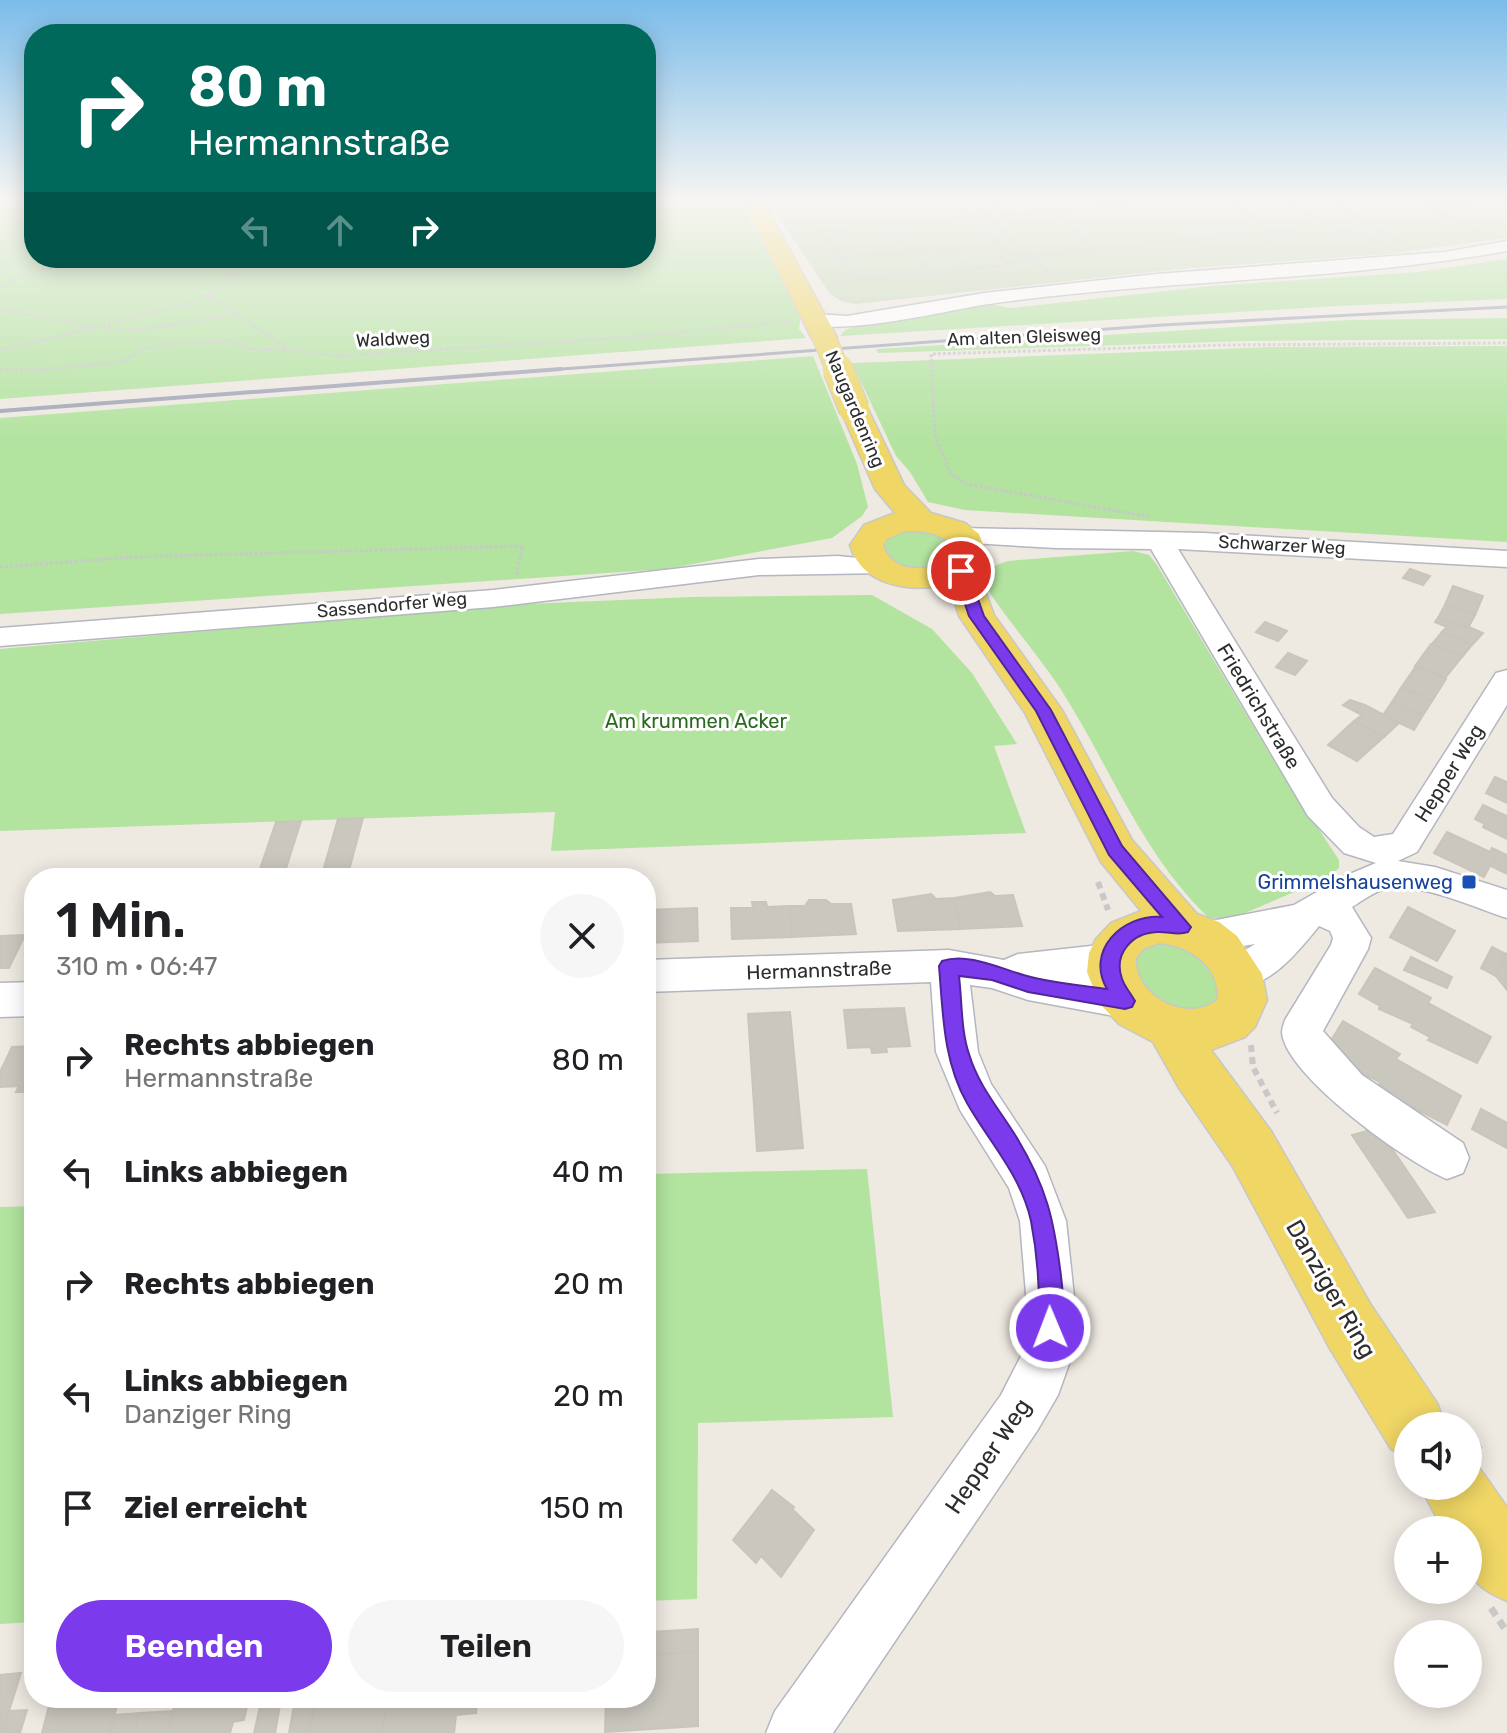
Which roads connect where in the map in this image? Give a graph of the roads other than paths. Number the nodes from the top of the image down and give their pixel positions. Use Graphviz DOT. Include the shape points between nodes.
graph roads {
  1 [pos="792,282"];
  2 [pos="1141,282"];
  3 [pos="814,326"];
  4 [pos="890,489"];
  5 [pos="921,521"];
  6 [pos="1159,540"];
  7 [pos="875,546"];
  8 [pos="965,555"];
  9 [pos="1507,559"];
  10 [pos="917,580"];
  11 [pos="977,616"];
  12 [pos="0,637"];
  13 [pos="1507,680"];
  14 [pos="1116,851"];
  15 [pos="1385,863"];
  16 [pos="1507,904"];
  17 [pos="1315,911"];
  18 [pos="1193,932"];
  19 [pos="1123,964"];
  20 [pos="970,969"];
  21 [pos="1240,973"];
  22 [pos="656,976"];
  23 [pos="24,999"];
  24 [pos="0,1000"];
  25 [pos="1222,1026"];
  26 [pos="1171,1029"];
  27 [pos="1252,1149"];
  28 [pos="1447,1158"];
  29 [pos="1405,1412"];
  30 [pos="1462,1500"];
  31 [pos="1507,1566"];
  32 [pos="797,1733"];
  1 -- 3 [label="main road, Naugardenring"];
  2 -- 3 [label="street" via="908,309"];
  3 -- 4 [label="main road, Naugardenring, bridge"];
  4 -- 5 [label="main road, Naugardenring"];
  4 -- 7 [label="main road, Naugardenring"];
  5 -- 7 [label="main road" via="900,521"];
  5 -- 8 [label="main road" via="951,529"];
  6 -- 8 [label="street, Schwarzer Weg" via="1056,540"];
  6 -- 9 [label="street, Schwarzer Weg"];
  6 -- 15 [label="street, Friedrichstraße" via="1320,807 1348,840"];
  7 -- 10 [label="main road" via="895,576"];
  7 -- 12 [label="street, Sassendorfer Weg" via="842,563"];
  8 -- 10 [label="main road" via="941,578"];
  8 -- 11 [label="main road"];
  10 -- 11 [label="main road"];
  11 -- 14 [label="main road" via="1043,710"];
  13 -- 15 [label="street, Hepper Weg" via="1405,843"];
  14 -- 18 [label="main road"];
  14 -- 19 [label="main road"];
  15 -- 16 [label="street, Friedrichstraße"];
  15 -- 17 [label="street, Hepper Weg" via="1362,885"];
  17 -- 18 [label="street, Hepper Weg" via="1253,930"];
  17 -- 21 [label="street, Hepper Weg" via="1275,951"];
  17 -- 28 [label="street" via="1343,921 1352,938 1302,1033 1315,1057 1344,1085"];
  18 -- 19 [label="main road" via="1156,924"];
  18 -- 21 [label="main road" via="1227,953"];
  19 -- 20 [label="street, Hermannstraße" via="1028,984"];
  19 -- 26 [label="main road" via="1146,1018"];
  20 -- 22 [label="street, Hermannstraße"];
  20 -- 32 [label="street, Hepper Weg" via="957,1052 975,1096 1029,1181 1043,1221 1051,1306 1049,1350 1019,1413"];
  21 -- 25 [label="main road" via="1245,994 1238,1012"];
  23 -- 24 [label="street"];
  25 -- 26 [label="main road" via="1198,1032"];
  25 -- 27 [label="main road, Danziger Ring"];
  26 -- 27 [label="main road, Danziger Ring"];
  27 -- 29 [label="main road, Danziger Ring" via="1350,1326"];
  30 -- 31 [label="main road"];
}
